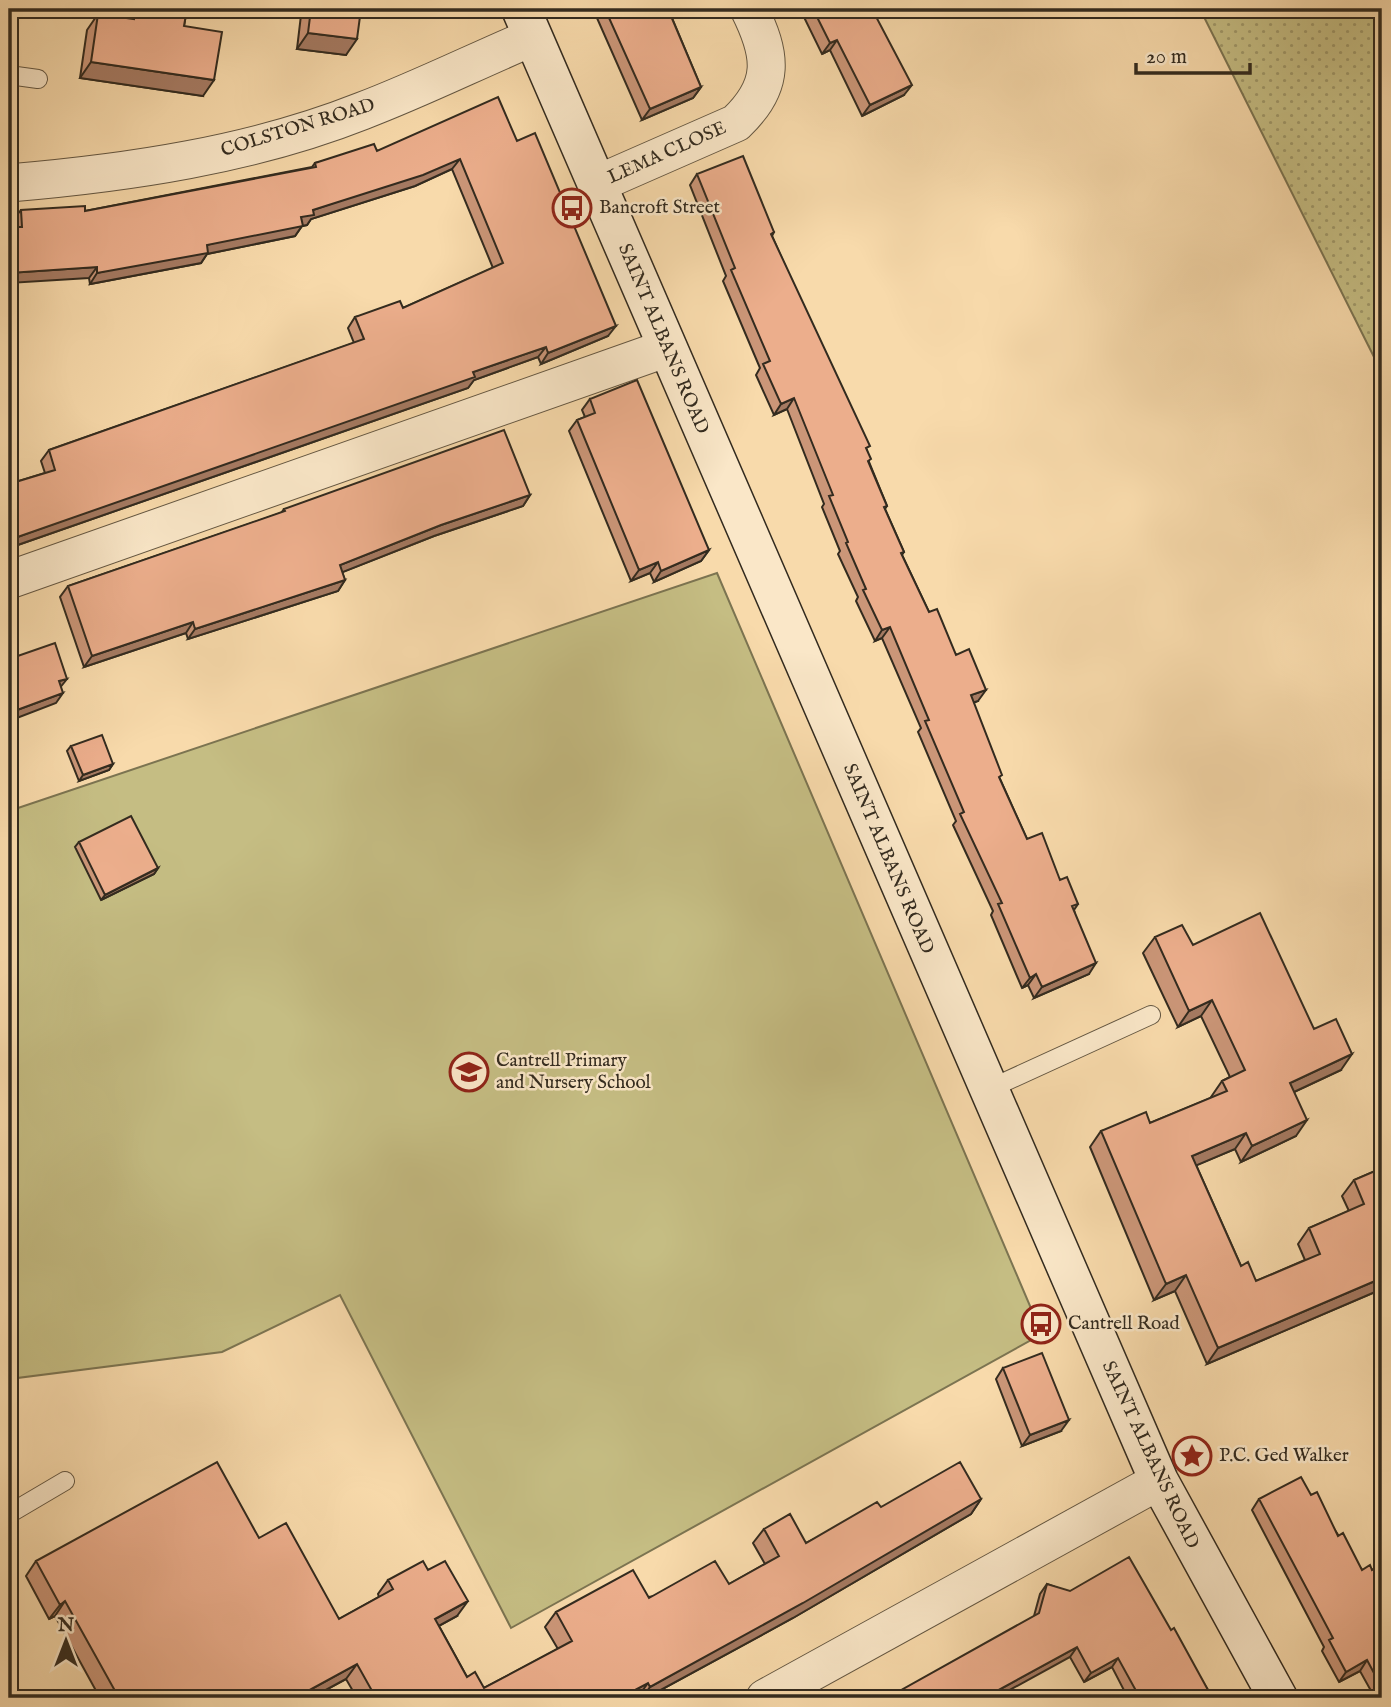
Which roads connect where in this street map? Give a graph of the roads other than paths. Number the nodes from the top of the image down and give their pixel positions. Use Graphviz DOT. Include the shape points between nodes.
graph roads {
  1 [pos="748,9"];
  2 [pos="527,23"];
  3 [pos="9,75"];
  4 [pos="37,79"];
  5 [pos="9,183"];
  6 [pos="597,184"];
  7 [pos="667,348"];
  8 [pos="9,580"];
  9 [pos="1151,1015"];
  10 [pos="987,1090"];
  11 [pos="65,1481"];
  12 [pos="1159,1481"];
  13 [pos="9,1514"];
  14 [pos="765,1698"];
  15 [pos="1278,1698"];
  1 -- 6 [label="street, LEMA CLOSE" via="767,58 765,83 755,106 736,123"];
  2 -- 5 [label="street, COLSTON ROAD" via="361,112 250,146 88,176"];
  2 -- 6 [label="street, SAINT ALBANS ROAD"];
  3 -- 4 [label="lane"];
  6 -- 7 [label="street, SAINT ALBANS ROAD"];
  7 -- 8 [label="street"];
  7 -- 10 [label="street, SAINT ALBANS ROAD"];
  9 -- 10 [label="lane"];
  10 -- 12 [label="street, SAINT ALBANS ROAD"];
  11 -- 13 [label="lane"];
  12 -- 14 [label="street"];
  12 -- 15 [label="street, SAINT ALBANS ROAD"];
}
